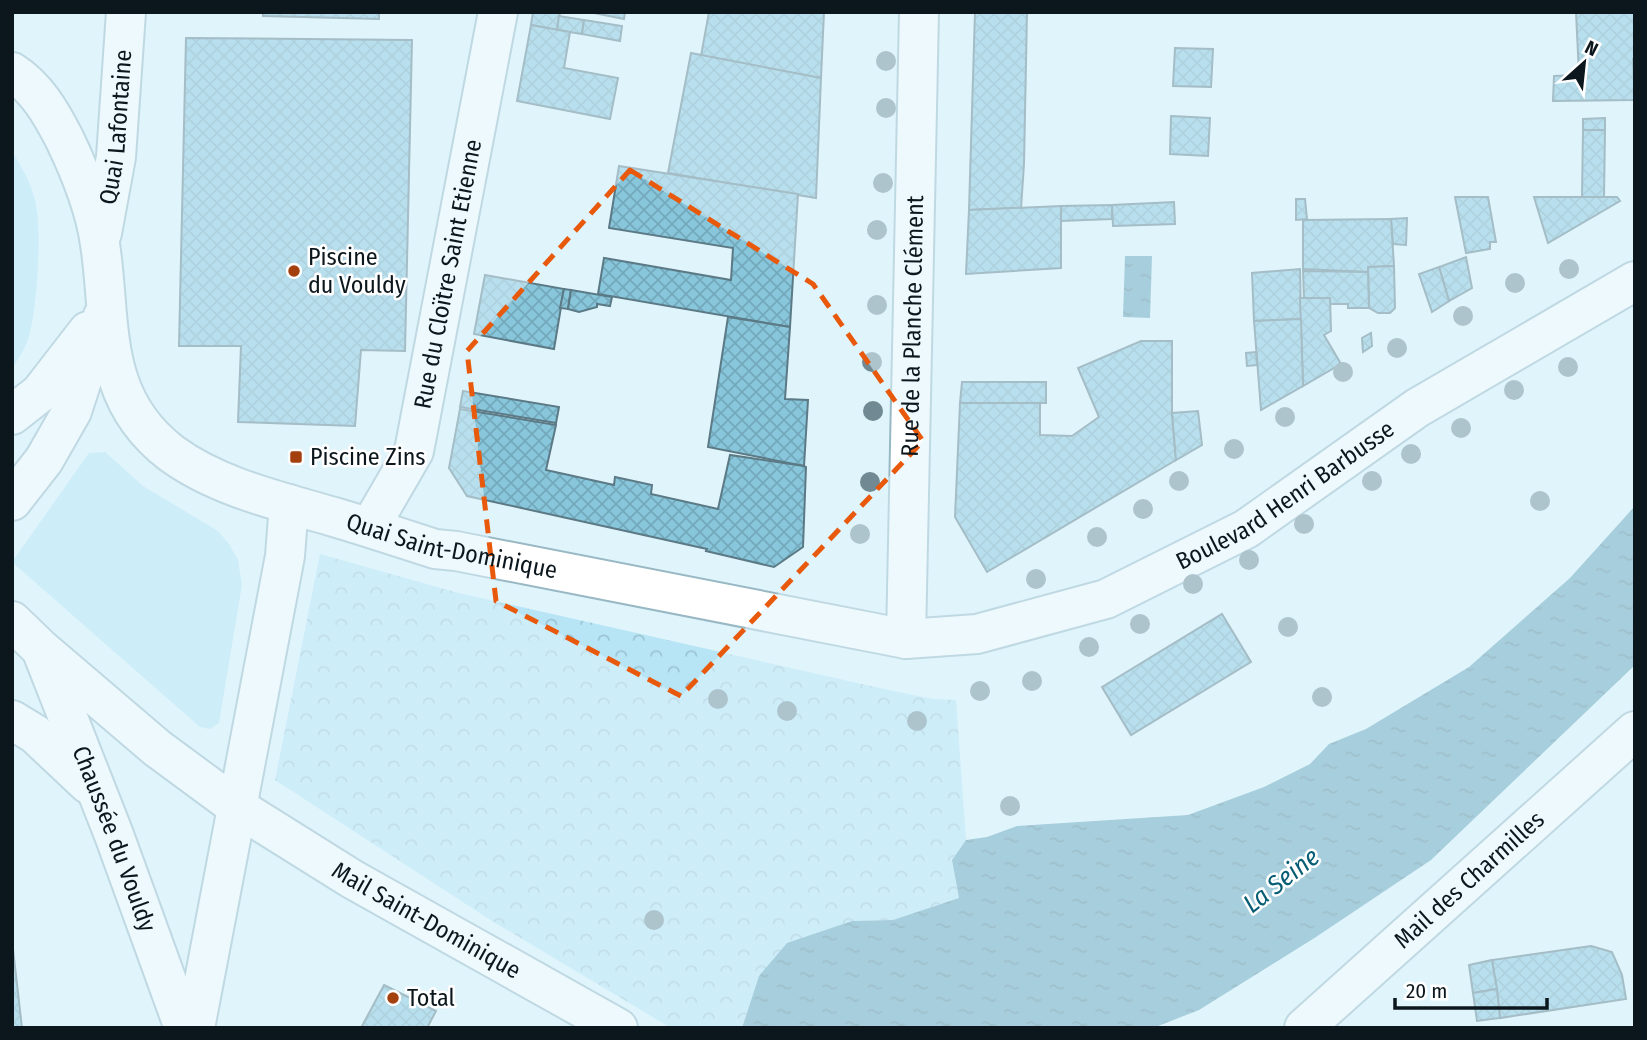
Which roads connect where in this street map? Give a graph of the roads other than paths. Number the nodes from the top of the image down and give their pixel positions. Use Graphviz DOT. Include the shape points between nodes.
graph roads {
  1 [pos="126,12"];
  2 [pos="498,12"];
  3 [pos="919,12"];
  4 [pos="12,72"];
  5 [pos="100,242"];
  6 [pos="1635,281"];
  7 [pos="106,307"];
  8 [pos="12,415"];
  9 [pos="12,501"];
  10 [pos="289,504"];
  11 [pos="370,527"];
  12 [pos="12,621"];
  13 [pos="906,639"];
  14 [pos="41,649"];
  15 [pos="12,720"];
  16 [pos="1635,731"];
  17 [pos="98,794"];
  18 [pos="237,807"];
  19 [pos="184,1028"];
  20 [pos="195,1028"];
  21 [pos="618,1028"];
  22 [pos="1304,1028"];
  1 -- 5 [label="main road, Quai Lafontaine" via="116,157"];
  2 -- 11 [label="main road, Rue du Cloïtre Saint Etienne" via="414,451"];
  3 -- 13 [label="main road, Rue de la Planche Clément"];
  4 -- 5 [label="main road" via="50,111 79,170"];
  5 -- 7 [label="main road, Quai Saint-Dominique"];
  6 -- 13 [label="main road, Boulevard Henri Barbusse" via="1417,408 1246,529 1106,599 977,634"];
  7 -- 8 [label="main road" via="40,393"];
  7 -- 9 [label="main road" via="72,411 44,460"];
  7 -- 10 [label="main road, Quai Saint-Dominique" via="109,344 120,384 140,421 170,452 208,476"];
  10 -- 11 [label="main road, Quai Saint-Dominique"];
  10 -- 18 [label="main road" via="285,556"];
  11 -- 13 [label="main road, Quai Saint-Dominique" via="435,549"];
  12 -- 14 [label="main road, Mail Saint-Dominique"];
  14 -- 17 [label="main road, Chaussée du Vouldy"];
  14 -- 18 [label="main road, Mail Saint-Dominique" via="157,748"];
  15 -- 17 [label="main road" via="35,734"];
  16 -- 22 [label="main road, Mail des Charmilles"];
  17 -- 19 [label="main road, Chaussée du Vouldy"];
  18 -- 20 [label="main road"];
  18 -- 21 [label="main road, Mail Saint-Dominique" via="363,886"];
}
